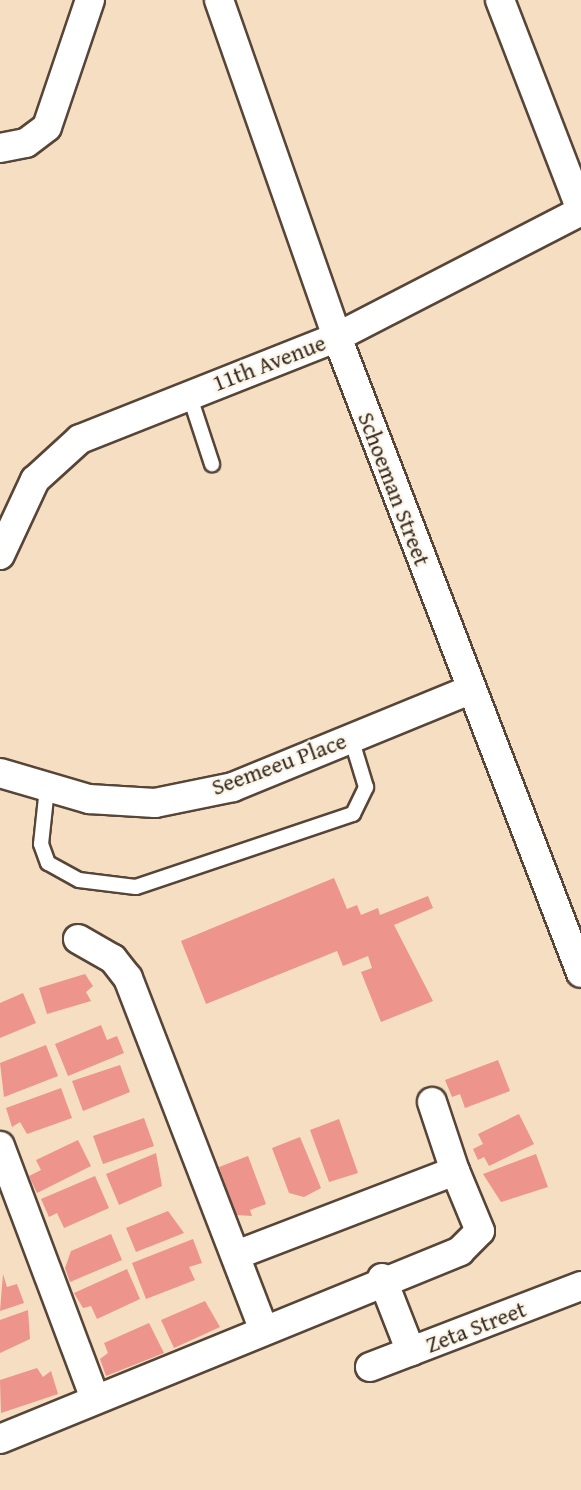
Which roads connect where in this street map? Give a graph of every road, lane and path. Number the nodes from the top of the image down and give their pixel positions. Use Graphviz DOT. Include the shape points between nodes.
graph roads {
  1 [pos="90,0"];
  2 [pos="219,0"];
  3 [pos="500,0"];
  4 [pos="0,148"];
  5 [pos="581,211"];
  6 [pos="337,337"];
  7 [pos="189,394"];
  8 [pos="212,464"];
  9 [pos="0,555"];
  10 [pos="470,690"];
  11 [pos="351,738"];
  12 [pos="0,773"];
  13 [pos="47,788"];
  14 [pos="78,939"];
  15 [pos="581,974"];
  16 [pos="432,1102"];
  17 [pos="0,1146"];
  18 [pos="455,1171"];
  19 [pos="236,1255"];
  20 [pos="382,1278"];
  21 [pos="581,1286"];
  22 [pos="263,1328"];
  23 [pos="411,1352"];
  24 [pos="370,1367"];
  25 [pos="95,1399"];
  26 [pos="0,1439"];
  1 -- 4 [label="street" via="47,127 26,144"];
  2 -- 6 [label="street, Schoeman Street"];
  3 -- 5 [label="street"];
  5 -- 6 [label="street, 11th Avenue"];
  6 -- 7 [label="street, 11th Avenue"];
  6 -- 10 [label="street, Schoeman Street"];
  7 -- 8 [label="lane"];
  7 -- 9 [label="street, 11th Avenue" via="104,425 57,457 36,480"];
  10 -- 11 [label="street, Seemeeu Place"];
  10 -- 15 [label="street, Schoeman Street"];
  11 -- 13 [label="street, Seemeeu Place" via="233,787 155,803 89,799"];
  11 -- 13 [label="lane" via="366,787 353,814 136,887 79,880 48,863 41,844"];
  12 -- 13 [label="street, Seemeeu Place"];
  14 -- 19 [label="street" via="113,959 128,978"];
  16 -- 18 [label="street"];
  17 -- 25 [label="street"];
  18 -- 19 [label="street"];
  18 -- 20 [label="street" via="480,1231 476,1242"];
  19 -- 22 [label="street"];
  20 -- 22 [label="street"];
  20 -- 23 [label="street"];
  21 -- 23 [label="street, Zeta Street"];
  22 -- 25 [label="street"];
  23 -- 24 [label="street, Zeta Street"];
  25 -- 26 [label="street"];
}
